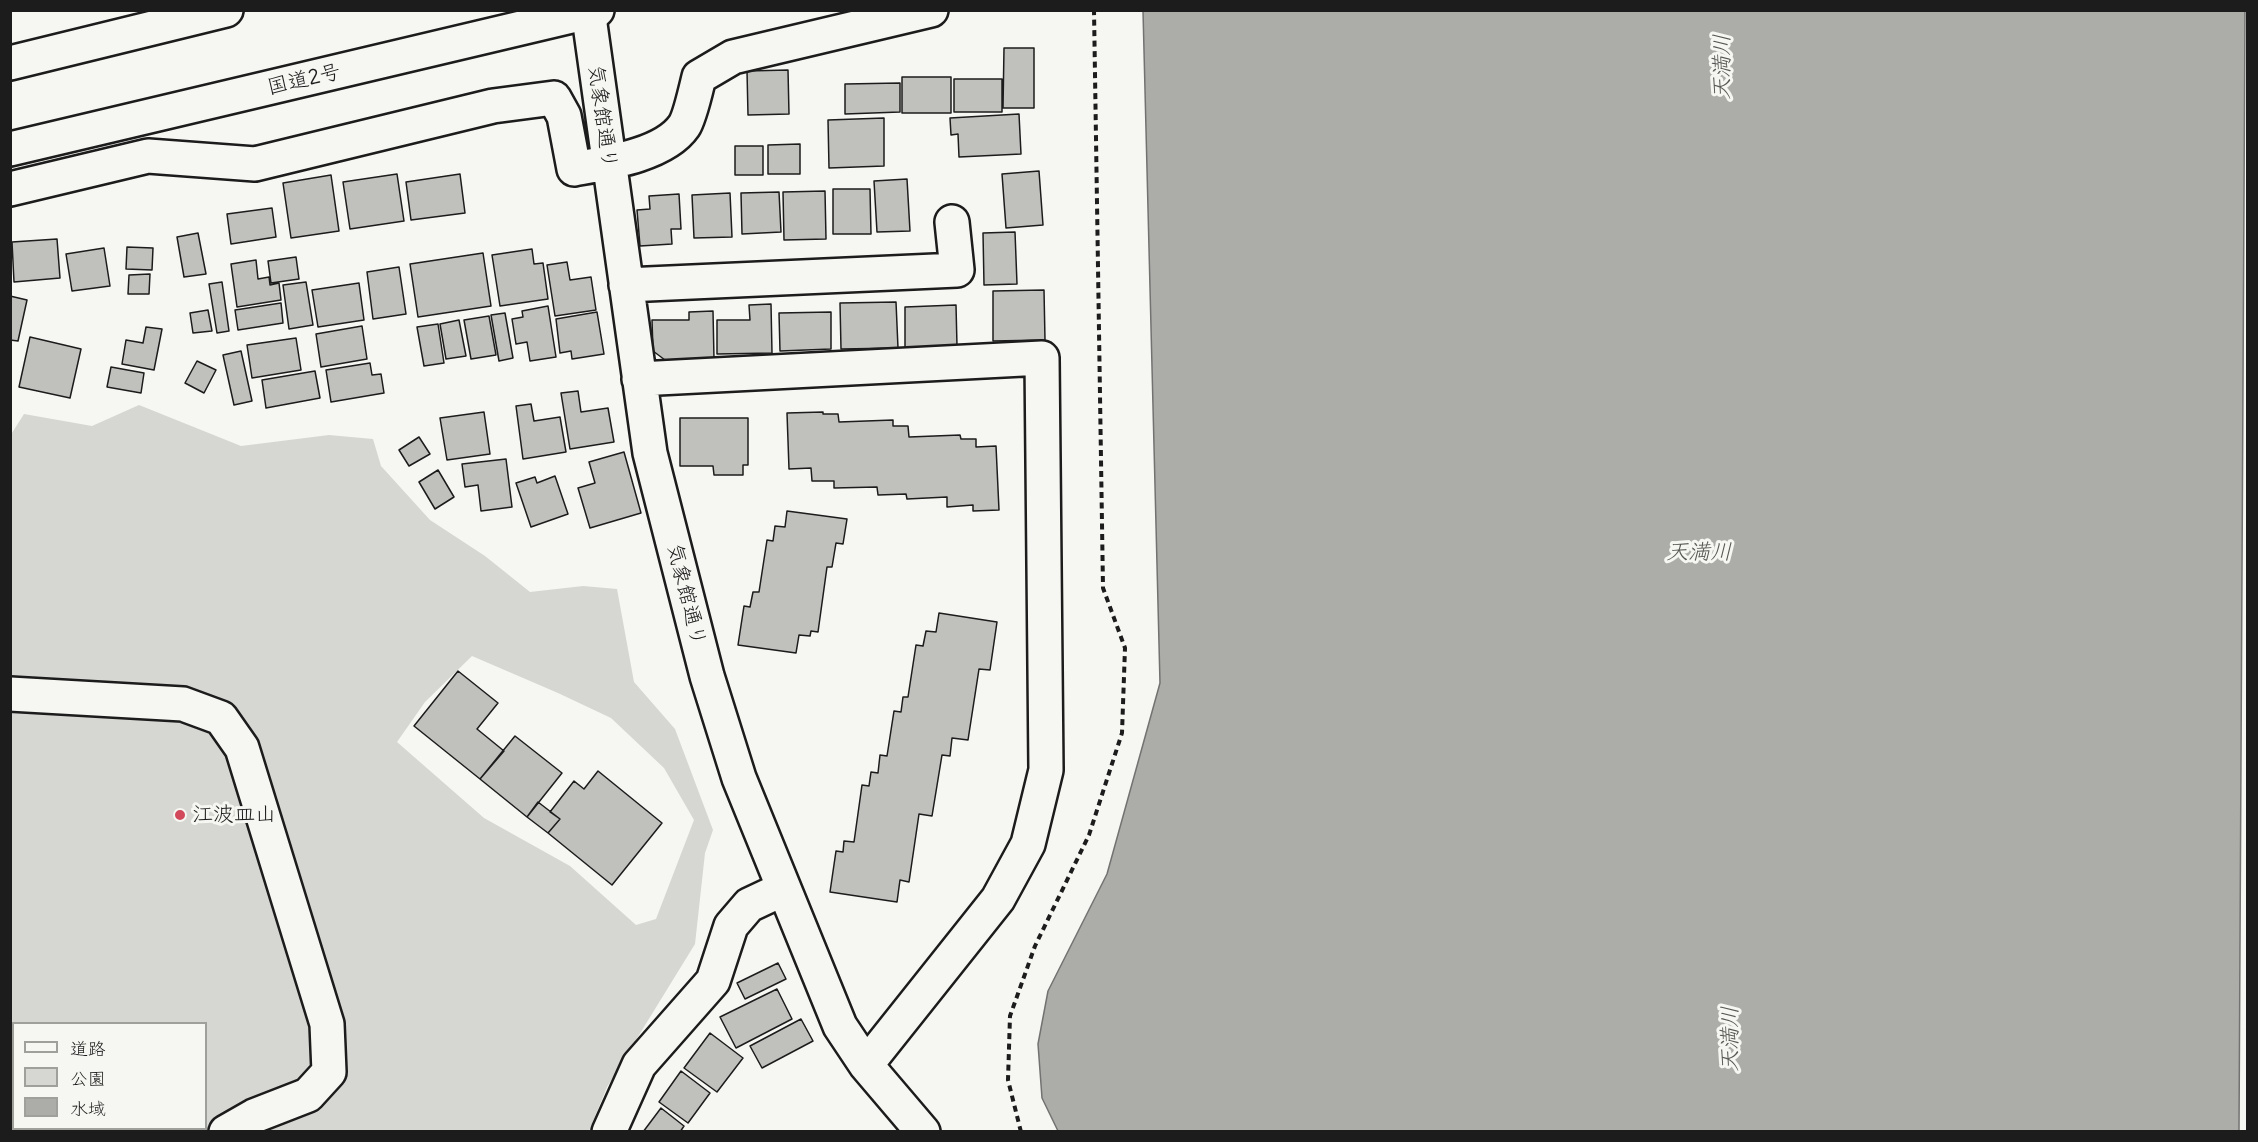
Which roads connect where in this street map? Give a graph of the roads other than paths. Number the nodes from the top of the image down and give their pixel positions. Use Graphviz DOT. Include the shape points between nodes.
graph roads {
  1 [pos="226,10"];
  2 [pos="931,10"];
  3 [pos="591,11"];
  4 [pos="10,63"];
  5 [pos="10,149"];
  6 [pos="609,163"];
  7 [pos="10,189"];
  8 [pos="952,222"];
  9 [pos="626,285"];
  10 [pos="639,379"];
  11 [pos="10,694"];
  12 [pos="783,889"];
  13 [pos="866,1065"];
  14 [pos="226,1131"];
  15 [pos="609,1131"];
  16 [pos="922,1131"];
  1 -- 4 [label="main road"];
  2 -- 6 [label="main road" via="733,57 699,77 684,126 661,146"];
  3 -- 5 [label="main road, 国道2号"];
  3 -- 6 [label="main road, 気象館通り"];
  6 -- 7 [label="main road" via="574,169 564,116 554,98 493,106 255,164 148,156"];
  6 -- 9 [label="main road, 気象館通り"];
  8 -- 9 [label="main road" via="957,270"];
  9 -- 10 [label="main road, 気象館通り"];
  10 -- 12 [label="main road, 気象館通り" via="650,453 707,676 739,778"];
  10 -- 13 [label="main road" via="1042,358 1046,770 1028,844 998,899"];
  11 -- 14 [label="main road" via="183,704 221,718 242,748 327,1024 329,1072 308,1095"];
  12 -- 13 [label="main road, 気象館通り" via="840,1026"];
  12 -- 15 [label="main road" via="749,905 731,926 713,981 639,1065"];
  13 -- 16 [label="main road, 気象館通り"];
}
